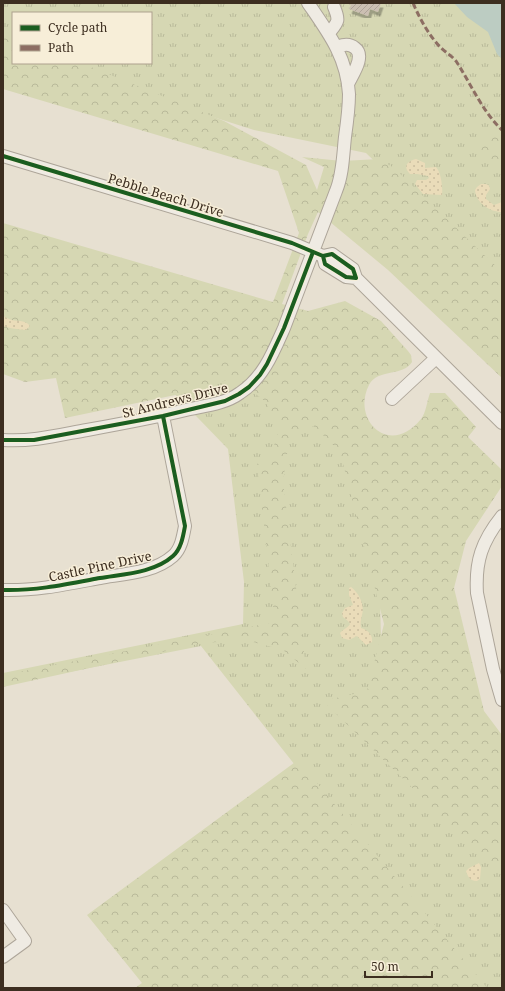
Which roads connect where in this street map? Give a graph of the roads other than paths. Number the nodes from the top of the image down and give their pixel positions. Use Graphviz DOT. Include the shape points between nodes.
graph roads {
  1 [pos="308,3"];
  2 [pos="334,7"];
  3 [pos="329,33"];
  4 [pos="336,47"];
  5 [pos="348,84"];
  6 [pos="3,156"];
  7 [pos="318,254"];
  8 [pos="436,358"];
  9 [pos="392,399"];
  10 [pos="163,416"];
  11 [pos="502,423"];
  12 [pos="3,440"];
  13 [pos="502,516"];
  14 [pos="3,590"];
  15 [pos="502,700"];
  16 [pos="3,910"];
  17 [pos="3,957"];
  1 -- 3 [label="street, St Andrews Drive"];
  2 -- 3 [label="street" via="338,20"];
  3 -- 4 [label="street, St Andrews Drive"];
  4 -- 5 [label="street, St Andrews Drive"];
  4 -- 5 [label="street" via="348,45 359,52 359,59"];
  5 -- 7 [label="street, St Andrews Drive" via="348,110 340,180"];
  6 -- 7 [label="street, Pebble Beach Drive" via="292,243"];
  7 -- 8 [label="street, Pebble Beach Drive" via="325,264 346,277 356,278"];
  7 -- 10 [label="street, St Andrews Drive" via="275,348 260,375 249,387 225,401"];
  8 -- 9 [label="street"];
  8 -- 11 [label="street, Pebble Beach Drive"];
  10 -- 12 [label="street, St Andrews Drive" via="34,440"];
  10 -- 14 [label="street, Castle Pine Drive" via="185,526 180,546 174,555 143,570 42,588"];
  13 -- 15 [label="street" via="488,535 480,553 476,579 488,648"];
  16 -- 17 [label="street" via="25,941"];
}
